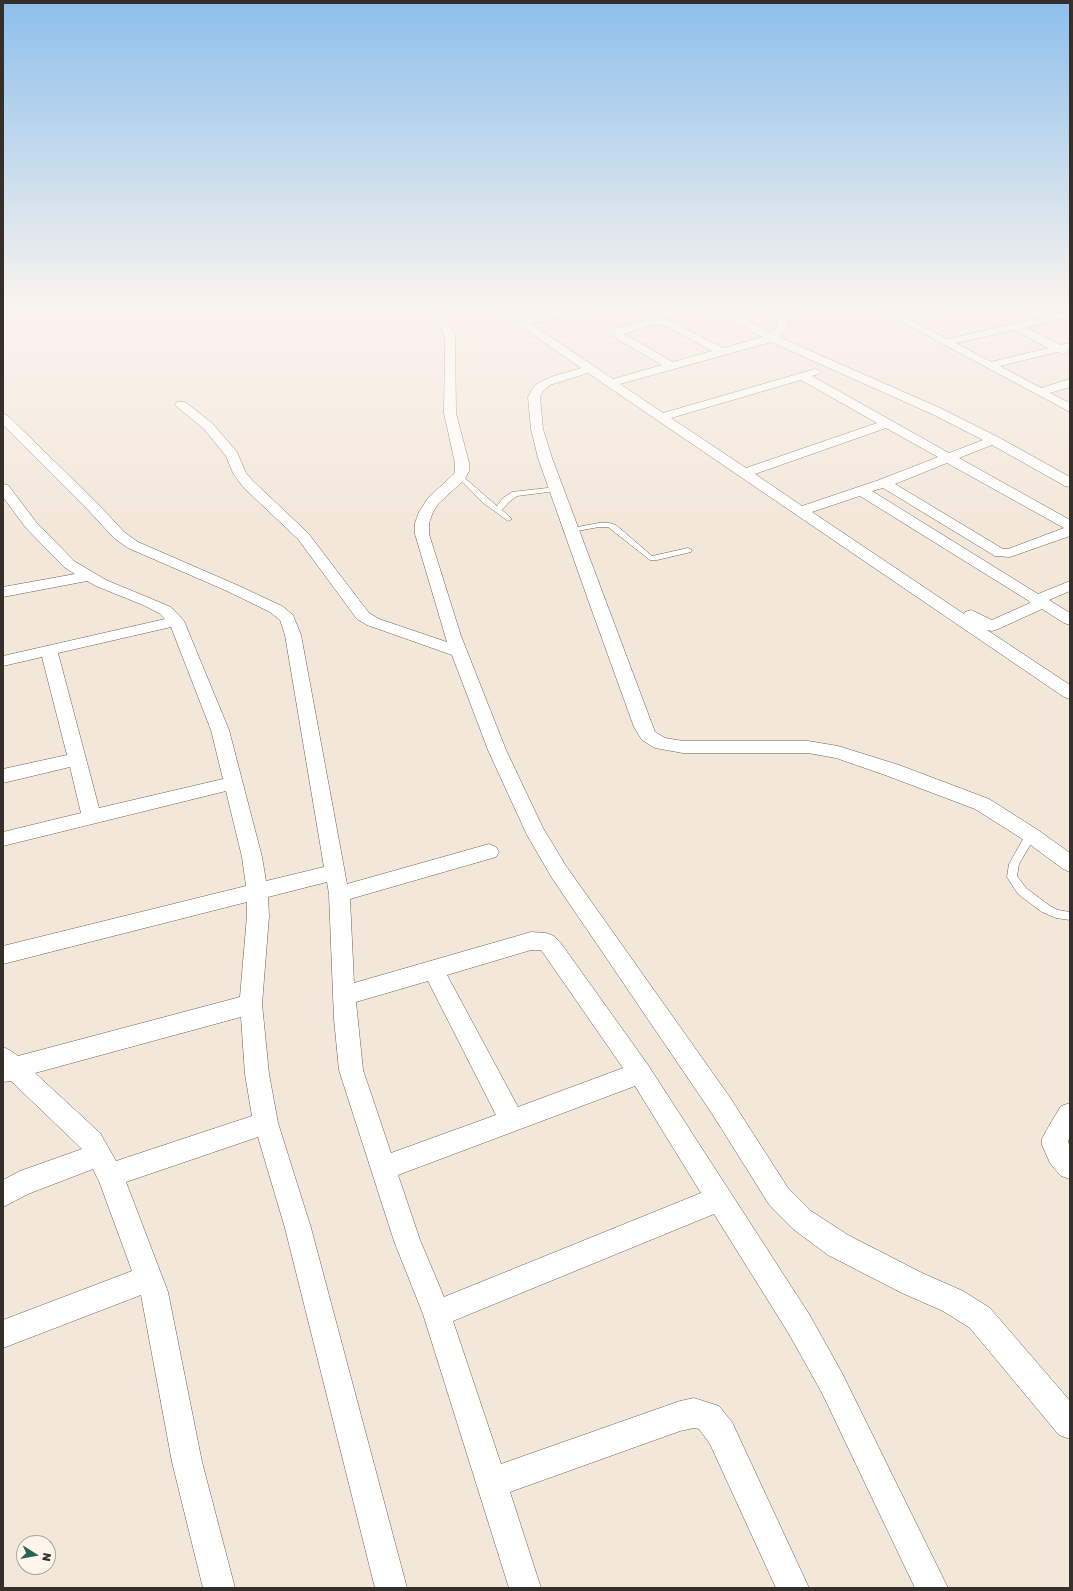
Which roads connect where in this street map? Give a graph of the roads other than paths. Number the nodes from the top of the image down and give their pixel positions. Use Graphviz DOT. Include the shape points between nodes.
graph roads {
  1 [pos="450,381"];
  2 [pos="550,381"];
  3 [pos="607,381"];
  4 [pos="620,381"];
  5 [pos="785,381"];
  6 [pos="812,381"];
  7 [pos="871,381"];
  8 [pos="1020,381"];
  9 [pos="1070,383"];
  10 [pos="611,384"];
  11 [pos="1040,392"];
  12 [pos="181,405"];
  13 [pos="1070,408"];
  14 [pos="660,417"];
  15 [pos="3,418"];
  16 [pos="886,424"];
  17 [pos="993,440"];
  18 [pos="948,458"];
  19 [pos="745,473"];
  20 [pos="460,476"];
  21 [pos="884,483"];
  22 [pos="1070,483"];
  23 [pos="3,488"];
  24 [pos="556,489"];
  25 [pos="862,491"];
  26 [pos="498,510"];
  27 [pos="801,511"];
  28 [pos="508,519"];
  29 [pos="1070,526"];
  30 [pos="572,530"];
  31 [pos="1070,531"];
  32 [pos="688,550"];
  33 [pos="89,576"];
  34 [pos="1070,586"];
  35 [pos="3,592"];
  36 [pos="1039,602"];
  37 [pos="957,617"];
  38 [pos="1070,620"];
  39 [pos="176,621"];
  40 [pos="49,652"];
  41 [pos="459,652"];
  42 [pos="3,662"];
  43 [pos="1070,693"];
  44 [pos="77,760"];
  45 [pos="3,776"];
  46 [pos="233,783"];
  47 [pos="92,818"];
  48 [pos="1032,835"];
  49 [pos="3,839"];
  50 [pos="489,852"];
  51 [pos="1070,864"];
  52 [pos="327,874"];
  53 [pos="265,889"];
  54 [pos="339,894"];
  55 [pos="1070,916"];
  56 [pos="3,954"];
  57 [pos="434,971"];
  58 [pos="344,996"];
  59 [pos="251,1004"];
  60 [pos="7,1066"];
  61 [pos="640,1073"];
  62 [pos="1070,1114"];
  63 [pos="512,1121"];
  64 [pos="266,1123"];
  65 [pos="104,1165"];
  66 [pos="1070,1167"];
  67 [pos="383,1168"];
  68 [pos="3,1194"];
  69 [pos="719,1199"];
  70 [pos="149,1278"];
  71 [pos="437,1314"];
  72 [pos="3,1334"];
  73 [pos="1070,1424"];
  74 [pos="491,1483"];
  75 [pos="219,1588"];
  76 [pos="391,1588"];
  77 [pos="525,1588"];
  78 [pos="792,1588"];
  79 [pos="932,1588"];
  1 -- 20 [label="street" via="450,413 462,463"];
  2 -- 24 [label="street" via="538,389 534,397 537,429"];
  3 -- 10 [label="street"];
  4 -- 10 [label="street"];
  5 -- 14 [label="street"];
  6 -- 16 [label="street"];
  7 -- 17 [label="street"];
  8 -- 11 [label="street"];
  9 -- 11 [label="street"];
  10 -- 14 [label="street"];
  11 -- 13 [label="street"];
  12 -- 41 [label="street" via="208,426 232,456 248,484 303,536 363,616 373,622"];
  14 -- 19 [label="street"];
  15 -- 52 [label="street" via="119,535 133,545 232,588 276,609 287,618 293,635"];
  16 -- 18 [label="street"];
  16 -- 19 [label="street"];
  17 -- 18 [label="street"];
  17 -- 22 [label="street"];
  18 -- 21 [label="street"];
  18 -- 29 [label="street"];
  19 -- 27 [label="street"];
  20 -- 26 [label="lane"];
  20 -- 41 [label="street" via="433,501 422,523 426,548"];
  21 -- 25 [label="street"];
  21 -- 31 [label="street" via="1000,553 1010,553"];
  23 -- 33 [label="street" via="31,525 69,564"];
  24 -- 26 [label="lane" via="515,494"];
  24 -- 30 [label="street"];
  25 -- 27 [label="street"];
  25 -- 36 [label="street"];
  26 -- 28 [label="lane"];
  27 -- 37 [label="street"];
  30 -- 32 [label="lane" via="609,525 650,558"];
  30 -- 48 [label="street" via="648,736 661,744 683,747 808,747 838,752 982,804"];
  33 -- 35 [label="street"];
  33 -- 39 [label="street" via="165,610"];
  34 -- 36 [label="street"];
  36 -- 37 [label="street" via="992,626 969,614"];
  36 -- 38 [label="street"];
  37 -- 43 [label="street"];
  39 -- 40 [label="street"];
  39 -- 46 [label="street" via="220,730"];
  40 -- 42 [label="street"];
  40 -- 44 [label="street"];
  41 -- 73 [label="street" via="498,750 534,830 560,872 720,1104 779,1197 802,1220 838,1245 953,1301 980,1318"];
  44 -- 45 [label="street"];
  44 -- 47 [label="street"];
  46 -- 47 [label="street"];
  46 -- 53 [label="street" via="252,857"];
  47 -- 49 [label="street"];
  48 -- 51 [label="street"];
  48 -- 55 [label="lane" via="1014,864 1012,877 1022,891 1046,909"];
  50 -- 54 [label="street"];
  52 -- 53 [label="street"];
  52 -- 54 [label="street"];
  53 -- 56 [label="street"];
  53 -- 59 [label="street" via="258,916"];
  54 -- 58 [label="street"];
  57 -- 58 [label="street"];
  57 -- 61 [label="street" via="531,941 546,942"];
  57 -- 63 [label="street"];
  58 -- 67 [label="street" via="351,1070"];
  59 -- 60 [label="street"];
  59 -- 64 [label="street" via="257,1074"];
  60 -- 65 [label="street" via="91,1141"];
  61 -- 63 [label="street"];
  61 -- 69 [label="street"];
  62 -- 66 [label="street" via="1054,1145"];
  63 -- 67 [label="street"];
  64 -- 65 [label="street"];
  64 -- 76 [label="street" via="298,1228"];
  65 -- 68 [label="street" via="20,1184"];
  65 -- 70 [label="street"];
  67 -- 71 [label="street" via="407,1241"];
  69 -- 71 [label="street"];
  69 -- 79 [label="street" via="799,1324 832,1383"];
  70 -- 72 [label="street"];
  70 -- 75 [label="street" via="154,1292 187,1462"];
  71 -- 74 [label="street"];
  74 -- 77 [label="street"];
  74 -- 78 [label="street" via="680,1416 694,1413 708,1417 721,1433"];
}
